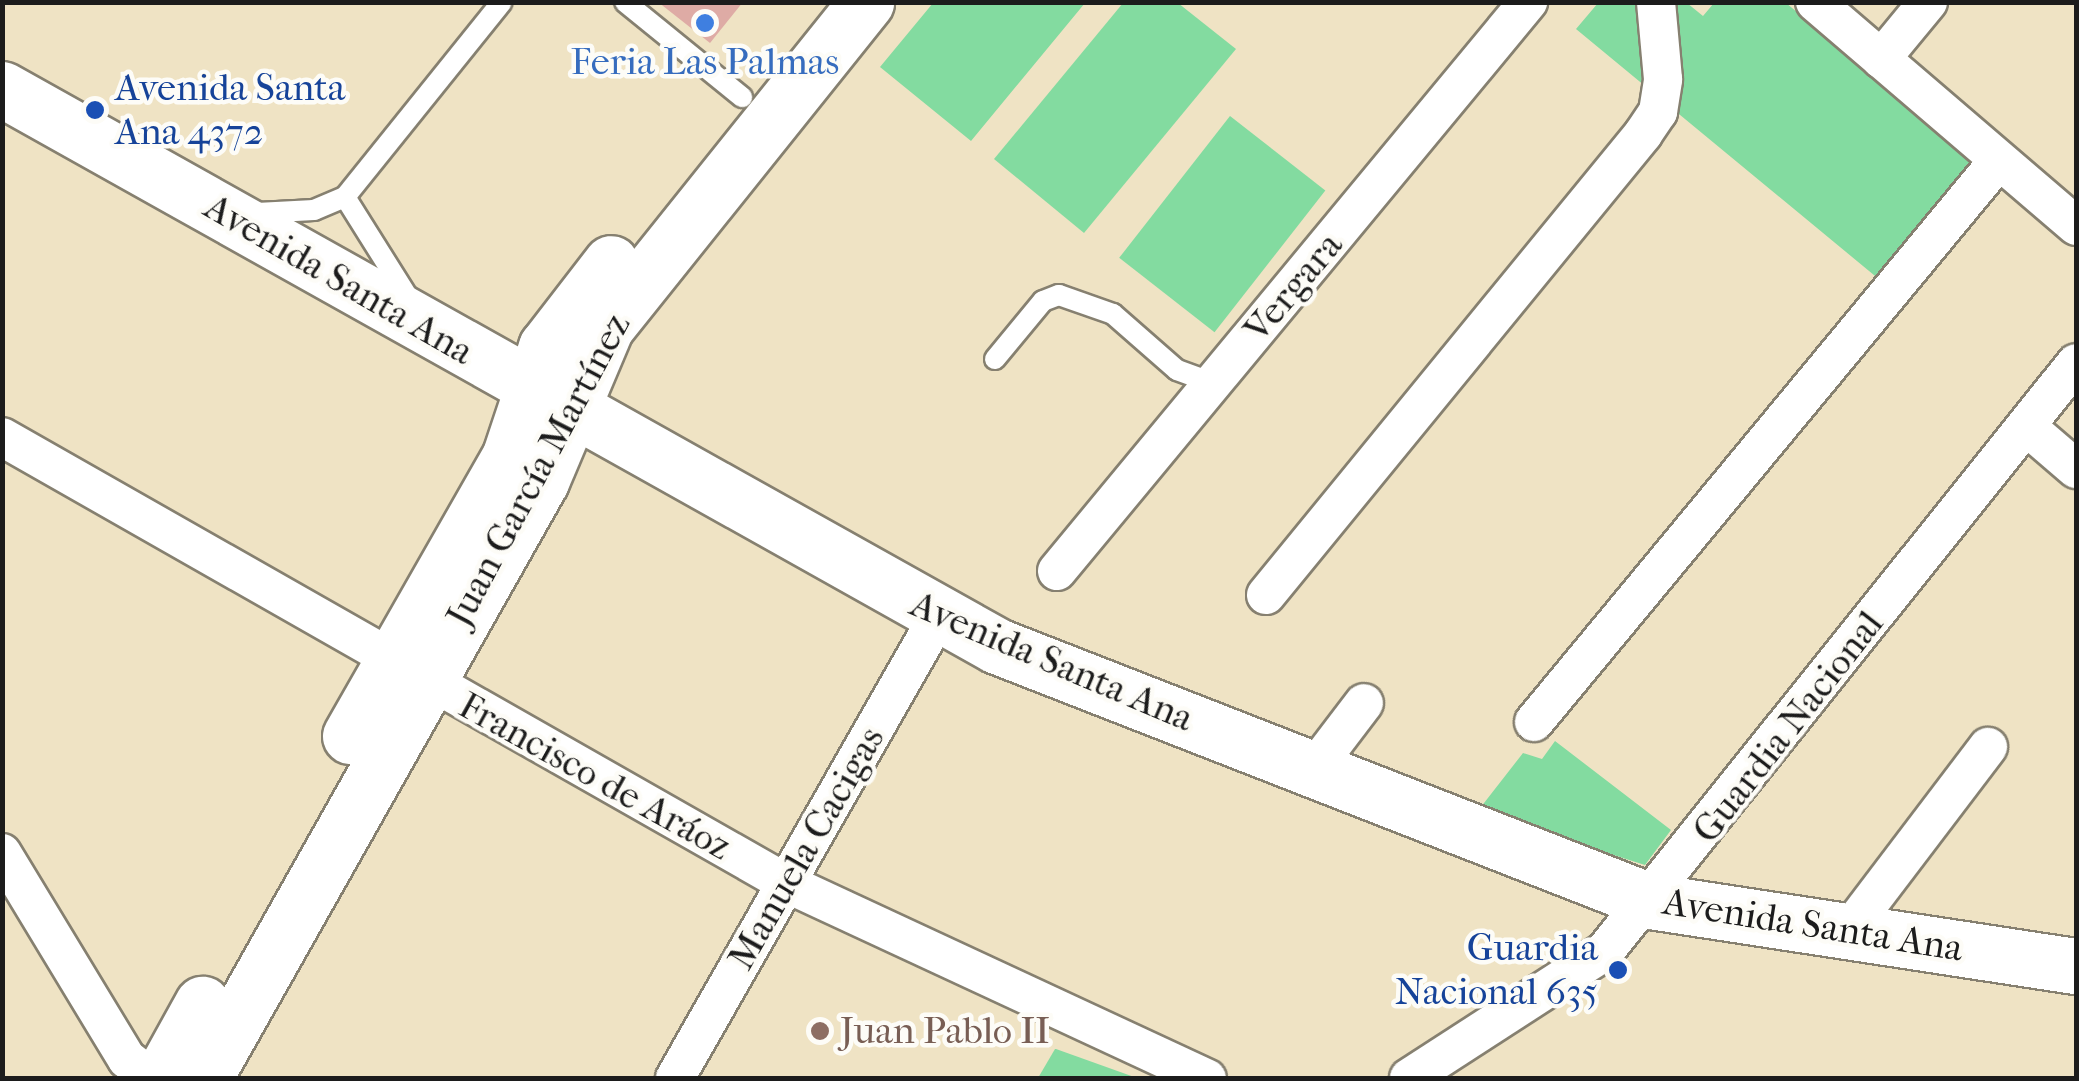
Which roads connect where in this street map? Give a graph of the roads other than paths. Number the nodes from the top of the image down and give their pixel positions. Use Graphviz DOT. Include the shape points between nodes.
graph roads {
  1 [pos="502,2"];
  2 [pos="625,2"];
  3 [pos="819,2"];
  4 [pos="866,2"];
  5 [pos="1528,2"];
  6 [pos="1656,2"];
  7 [pos="1815,2"];
  8 [pos="1928,2"];
  9 [pos="1881,59"];
  10 [pos="2,89"];
  11 [pos="742,96"];
  12 [pos="1999,160"];
  13 [pos="345,198"];
  14 [pos="210,206"];
  15 [pos="2076,226"];
  16 [pos="434,333"];
  17 [pos="995,359"];
  18 [pos="2076,363"];
  19 [pos="1214,382"];
  20 [pos="550,399"];
  21 [pos="2026,426"];
  22 [pos="2,438"];
  23 [pos="2076,469"];
  24 [pos="1057,571"];
  25 [pos="1266,595"];
  26 [pos="938,617"];
  27 [pos="408,672"];
  28 [pos="1364,702"];
  29 [pos="1534,722"];
  30 [pos="1988,747"];
  31 [pos="1312,770"];
  32 [pos="2,852"];
  33 [pos="786,883"];
  34 [pos="1650,901"];
  35 [pos="1849,930"];
  36 [pos="2076,966"];
  37 [pos="152,1078"];
  38 [pos="161,1078"];
  39 [pos="204,1078"];
  40 [pos="674,1078"];
  41 [pos="1207,1078"];
  42 [pos="1409,1078"];
  1 -- 13 [label="lane"];
  2 -- 11 [label="lane"];
  3 -- 11 [label="main road, Juan García Martínez"];
  4 -- 20 [label="main road, Juan García Martínez"];
  5 -- 19 [label="street, Vergara"];
  6 -- 25 [label="street" via="1663,79 1658,112 1644,134"];
  7 -- 9 [label="street"];
  8 -- 9 [label="street"];
  9 -- 12 [label="street"];
  10 -- 14 [label="main road, Avenida Santa Ana"];
  11 -- 20 [label="main road, Juan García Martínez" via="561,325"];
  12 -- 15 [label="street"];
  12 -- 29 [label="street"];
  13 -- 14 [label="lane" via="284,214"];
  13 -- 16 [label="lane"];
  14 -- 16 [label="main road, Avenida Santa Ana"];
  16 -- 20 [label="main road, Avenida Santa Ana"];
  17 -- 19 [label="lane" via="1044,301 1059,295 1113,314 1177,370"];
  18 -- 21 [label="street, Guardia Nacional"];
  19 -- 24 [label="street, Vergara"];
  20 -- 26 [label="main road, Avenida Santa Ana"];
  20 -- 27 [label="main road, Juan García Martínez" via="541,481"];
  21 -- 23 [label="street"];
  21 -- 34 [label="street, Guardia Nacional"];
  22 -- 27 [label="street, Francisco de Aráoz"];
  26 -- 31 [label="main road, Avenida Santa Ana"];
  26 -- 33 [label="street, Manuela Cacigas"];
  27 -- 33 [label="street, Francisco de Aráoz"];
  27 -- 38 [label="main road, Juan García Martínez"];
  27 -- 39 [label="main road, Juan García Martínez"];
  28 -- 31 [label="street"];
  30 -- 35 [label="street"];
  31 -- 34 [label="main road, Avenida Santa Ana"];
  32 -- 37 [label="street" via="127,1059"];
  33 -- 40 [label="street, Manuela Cacigas"];
  33 -- 41 [label="street, Francisco de Aráoz"];
  34 -- 35 [label="main road, Avenida Santa Ana"];
  34 -- 42 [label="street, Guardia Nacional" via="1577,974"];
  35 -- 36 [label="main road, Avenida Santa Ana"];
}
